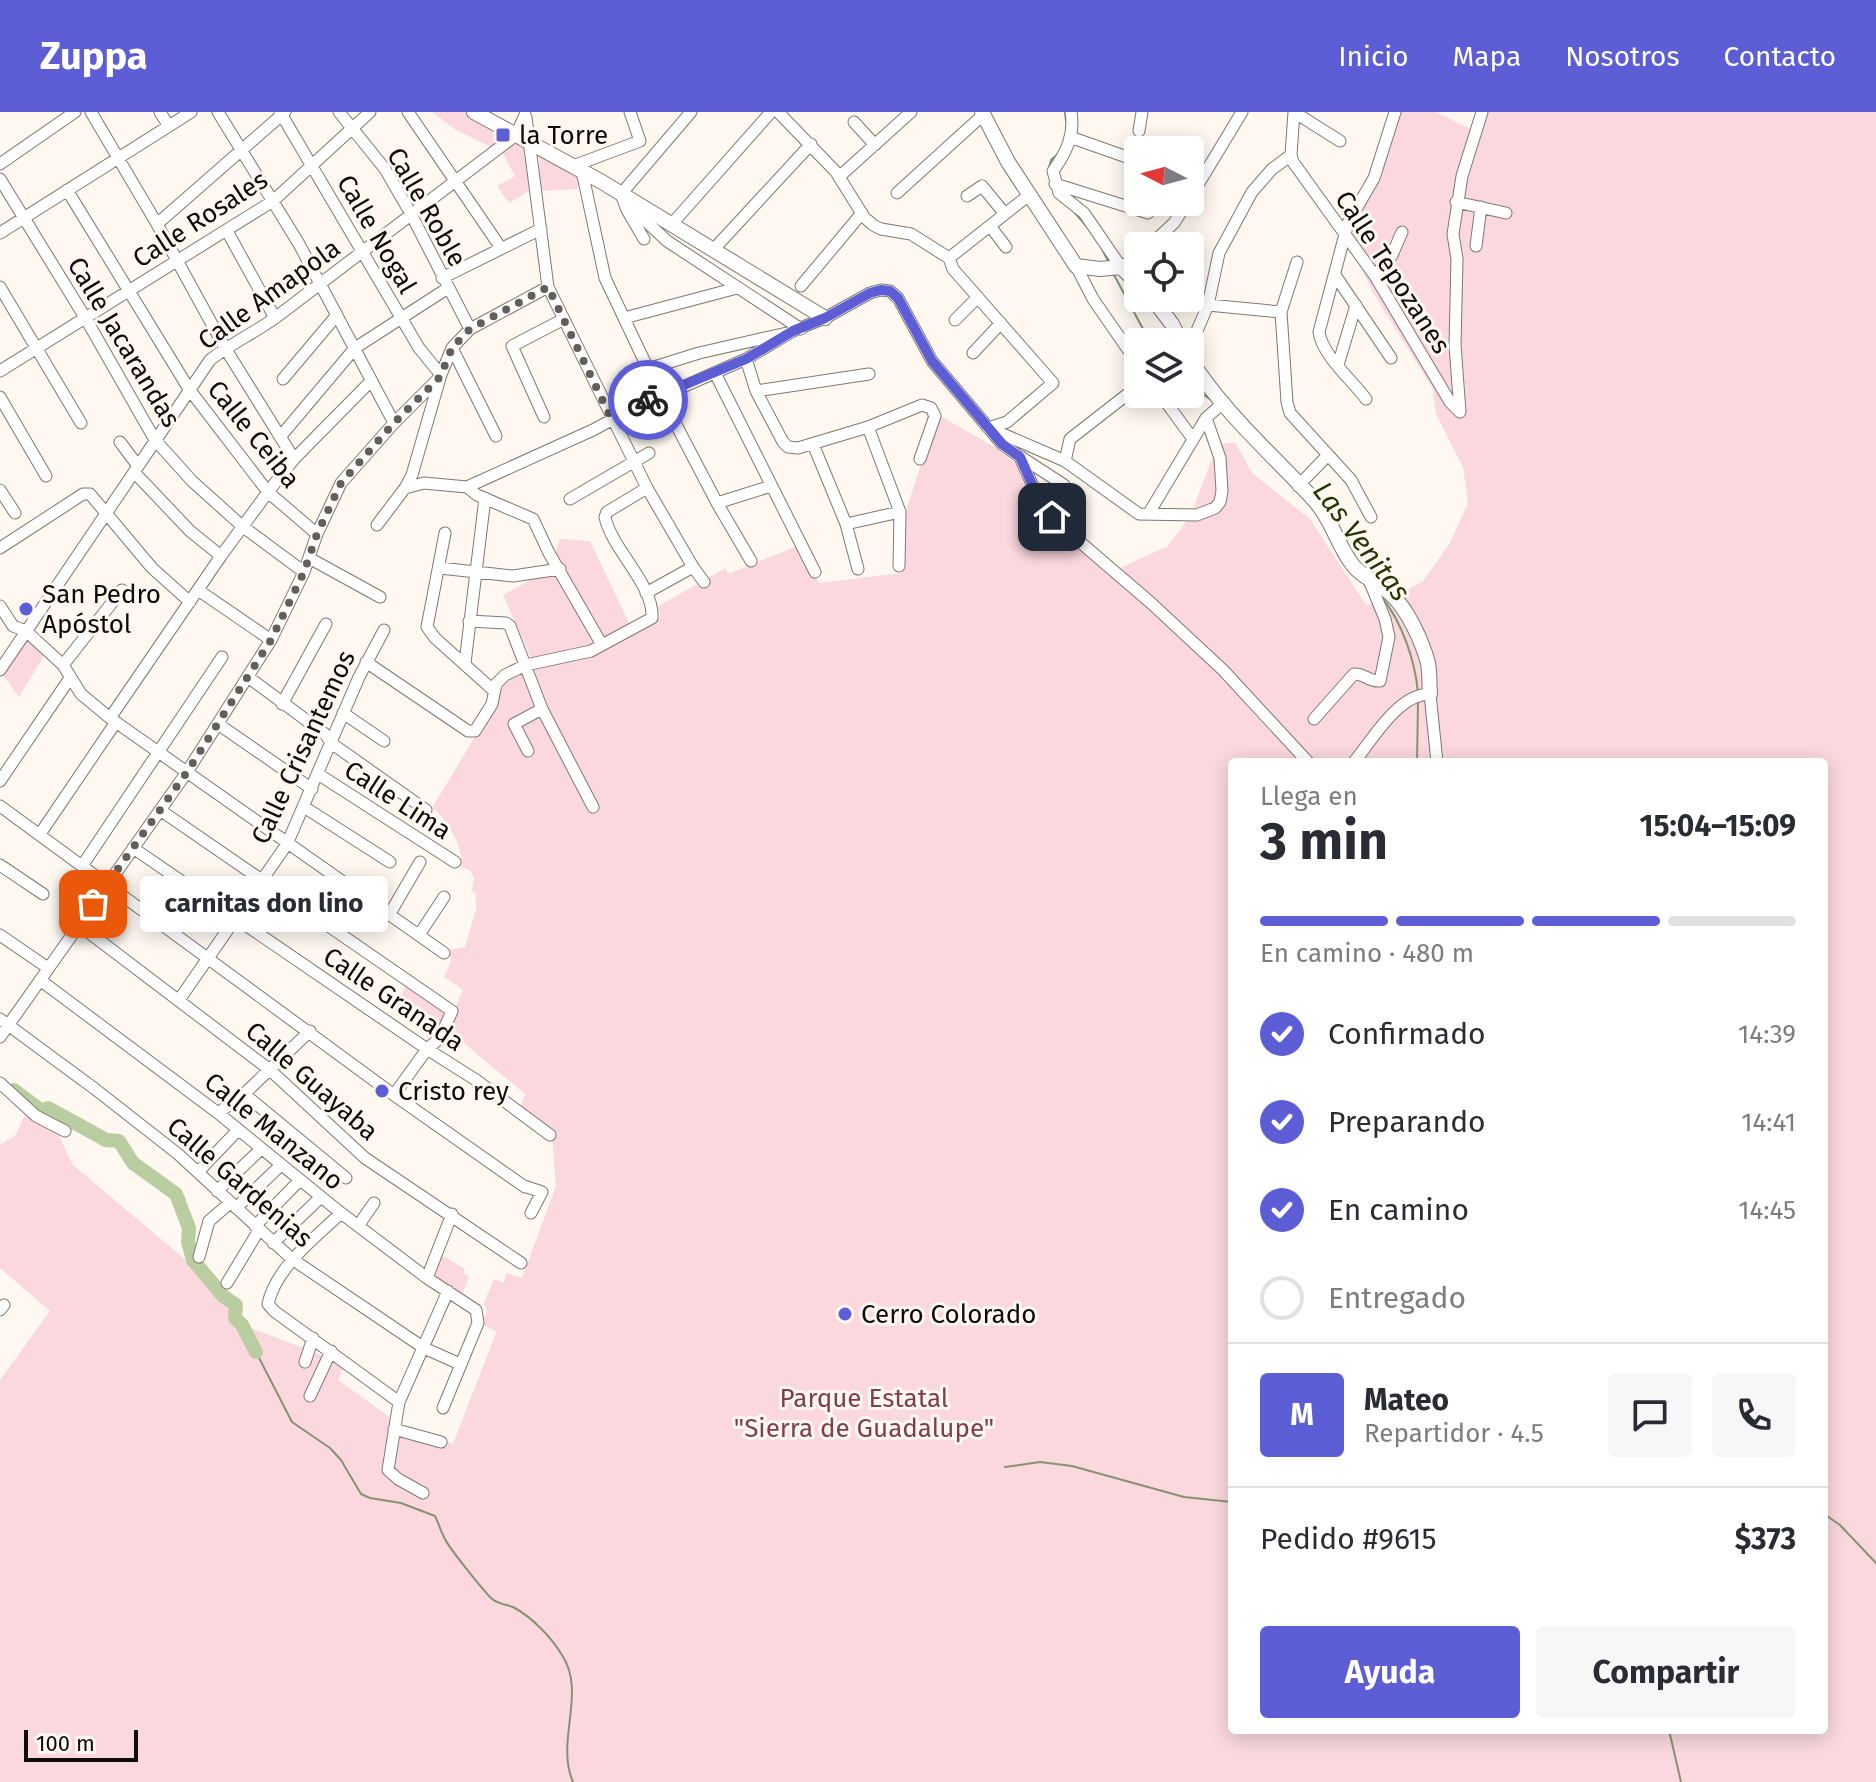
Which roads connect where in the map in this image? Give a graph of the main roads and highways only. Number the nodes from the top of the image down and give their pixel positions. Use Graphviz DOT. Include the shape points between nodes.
graph roads {
  1 [pos="474,112"];
  2 [pos="983,114"];
  3 [pos="1124,275"];
  4 [pos="825,318"];
  5 [pos="1204,379"];
  6 [pos="1421,695"];
  1 -- 4 [label="main road" via="578,168"];
  2 -- 3 [label="main road" via="1076,266 1114,268"];
  5 -- 6 [label="main road" via="1221,404 1315,501 1358,572 1392,595 1406,613 1428,664"];
}
